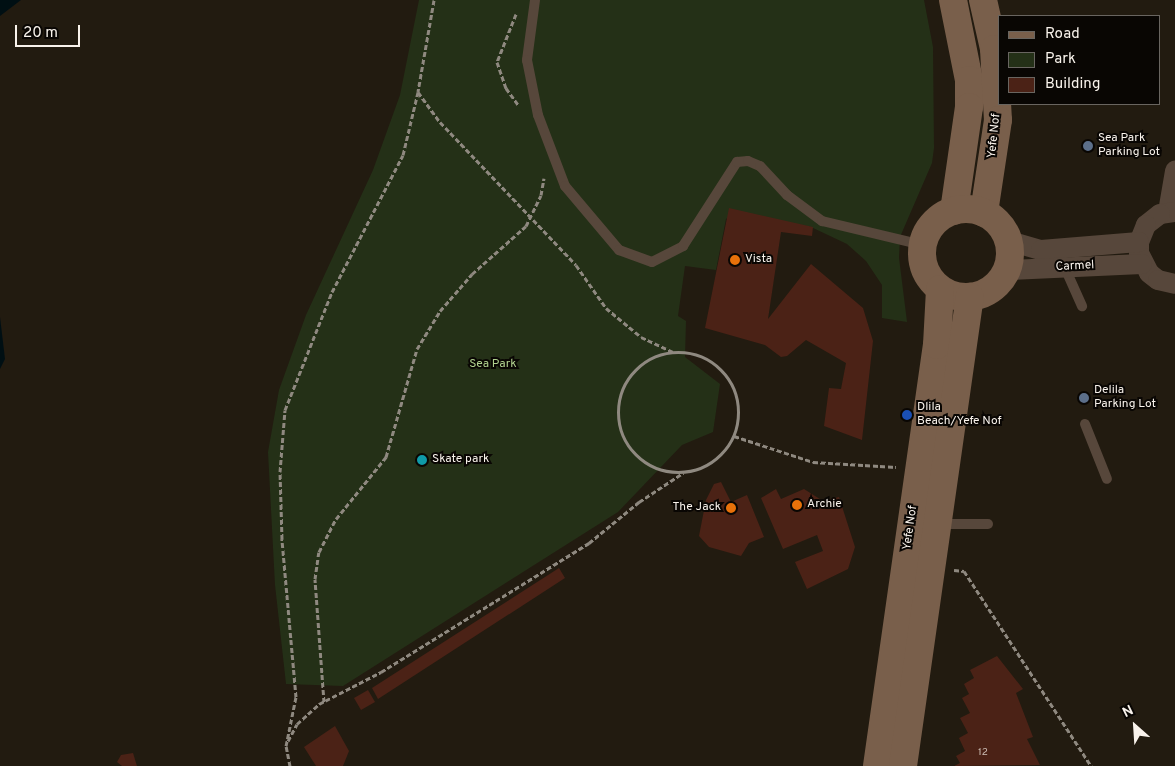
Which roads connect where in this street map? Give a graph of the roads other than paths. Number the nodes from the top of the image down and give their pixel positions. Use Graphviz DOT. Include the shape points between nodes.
graph roads {
  1 [pos="535,0"];
  2 [pos="953,0"];
  3 [pos="983,0"];
  4 [pos="1175,171"];
  5 [pos="954,211"];
  6 [pos="1172,212"];
  7 [pos="984,213"];
  8 [pos="1009,241"];
  9 [pos="1139,242"];
  10 [pos="923,245"];
  11 [pos="1142,264"];
  12 [pos="1065,268"];
  13 [pos="1008,270"];
  14 [pos="1175,284"];
  15 [pos="940,289"];
  16 [pos="970,297"];
  17 [pos="1082,306"];
  18 [pos="1085,424"];
  19 [pos="1107,479"];
  20 [pos="937,524"];
  21 [pos="988,524"];
  22 [pos="877,766"];
  23 [pos="903,766"];
  1 -- 10 [label="lane" via="527,60 538,115 565,186 619,250 652,262 683,246 738,162 748,161 760,166 788,196 822,221"];
  2 -- 5 [label="main road" via="969,80 969,107"];
  3 -- 7 [label="main road, Yefe Nof" via="994,49 998,120"];
  4 -- 6 [label="street"];
  5 -- 7 [label="main road" via="964,209"];
  5 -- 10 [label="main road" via="931,226"];
  6 -- 9 [label="street" via="1146,225"];
  7 -- 8 [label="main road" via="1003,229"];
  8 -- 9 [label="street, Carmel" via="1041,250"];
  8 -- 13 [label="main road"];
  9 -- 11 [label="street"];
  10 -- 15 [label="main road" via="924,266"];
  11 -- 12 [label="street, Carmel"];
  11 -- 14 [label="street" via="1158,280"];
  12 -- 13 [label="street, Carmel"];
  12 -- 17 [label="lane"];
  13 -- 16 [label="main road" via="994,287"];
  15 -- 16 [label="main road"];
  15 -- 22 [label="main road, Yefe Nof" via="937,345"];
  16 -- 20 [label="main road, Yefe Nof"];
  18 -- 19 [label="lane"];
  20 -- 21 [label="lane"];
  20 -- 23 [label="main road, Yefe Nof"];
}
